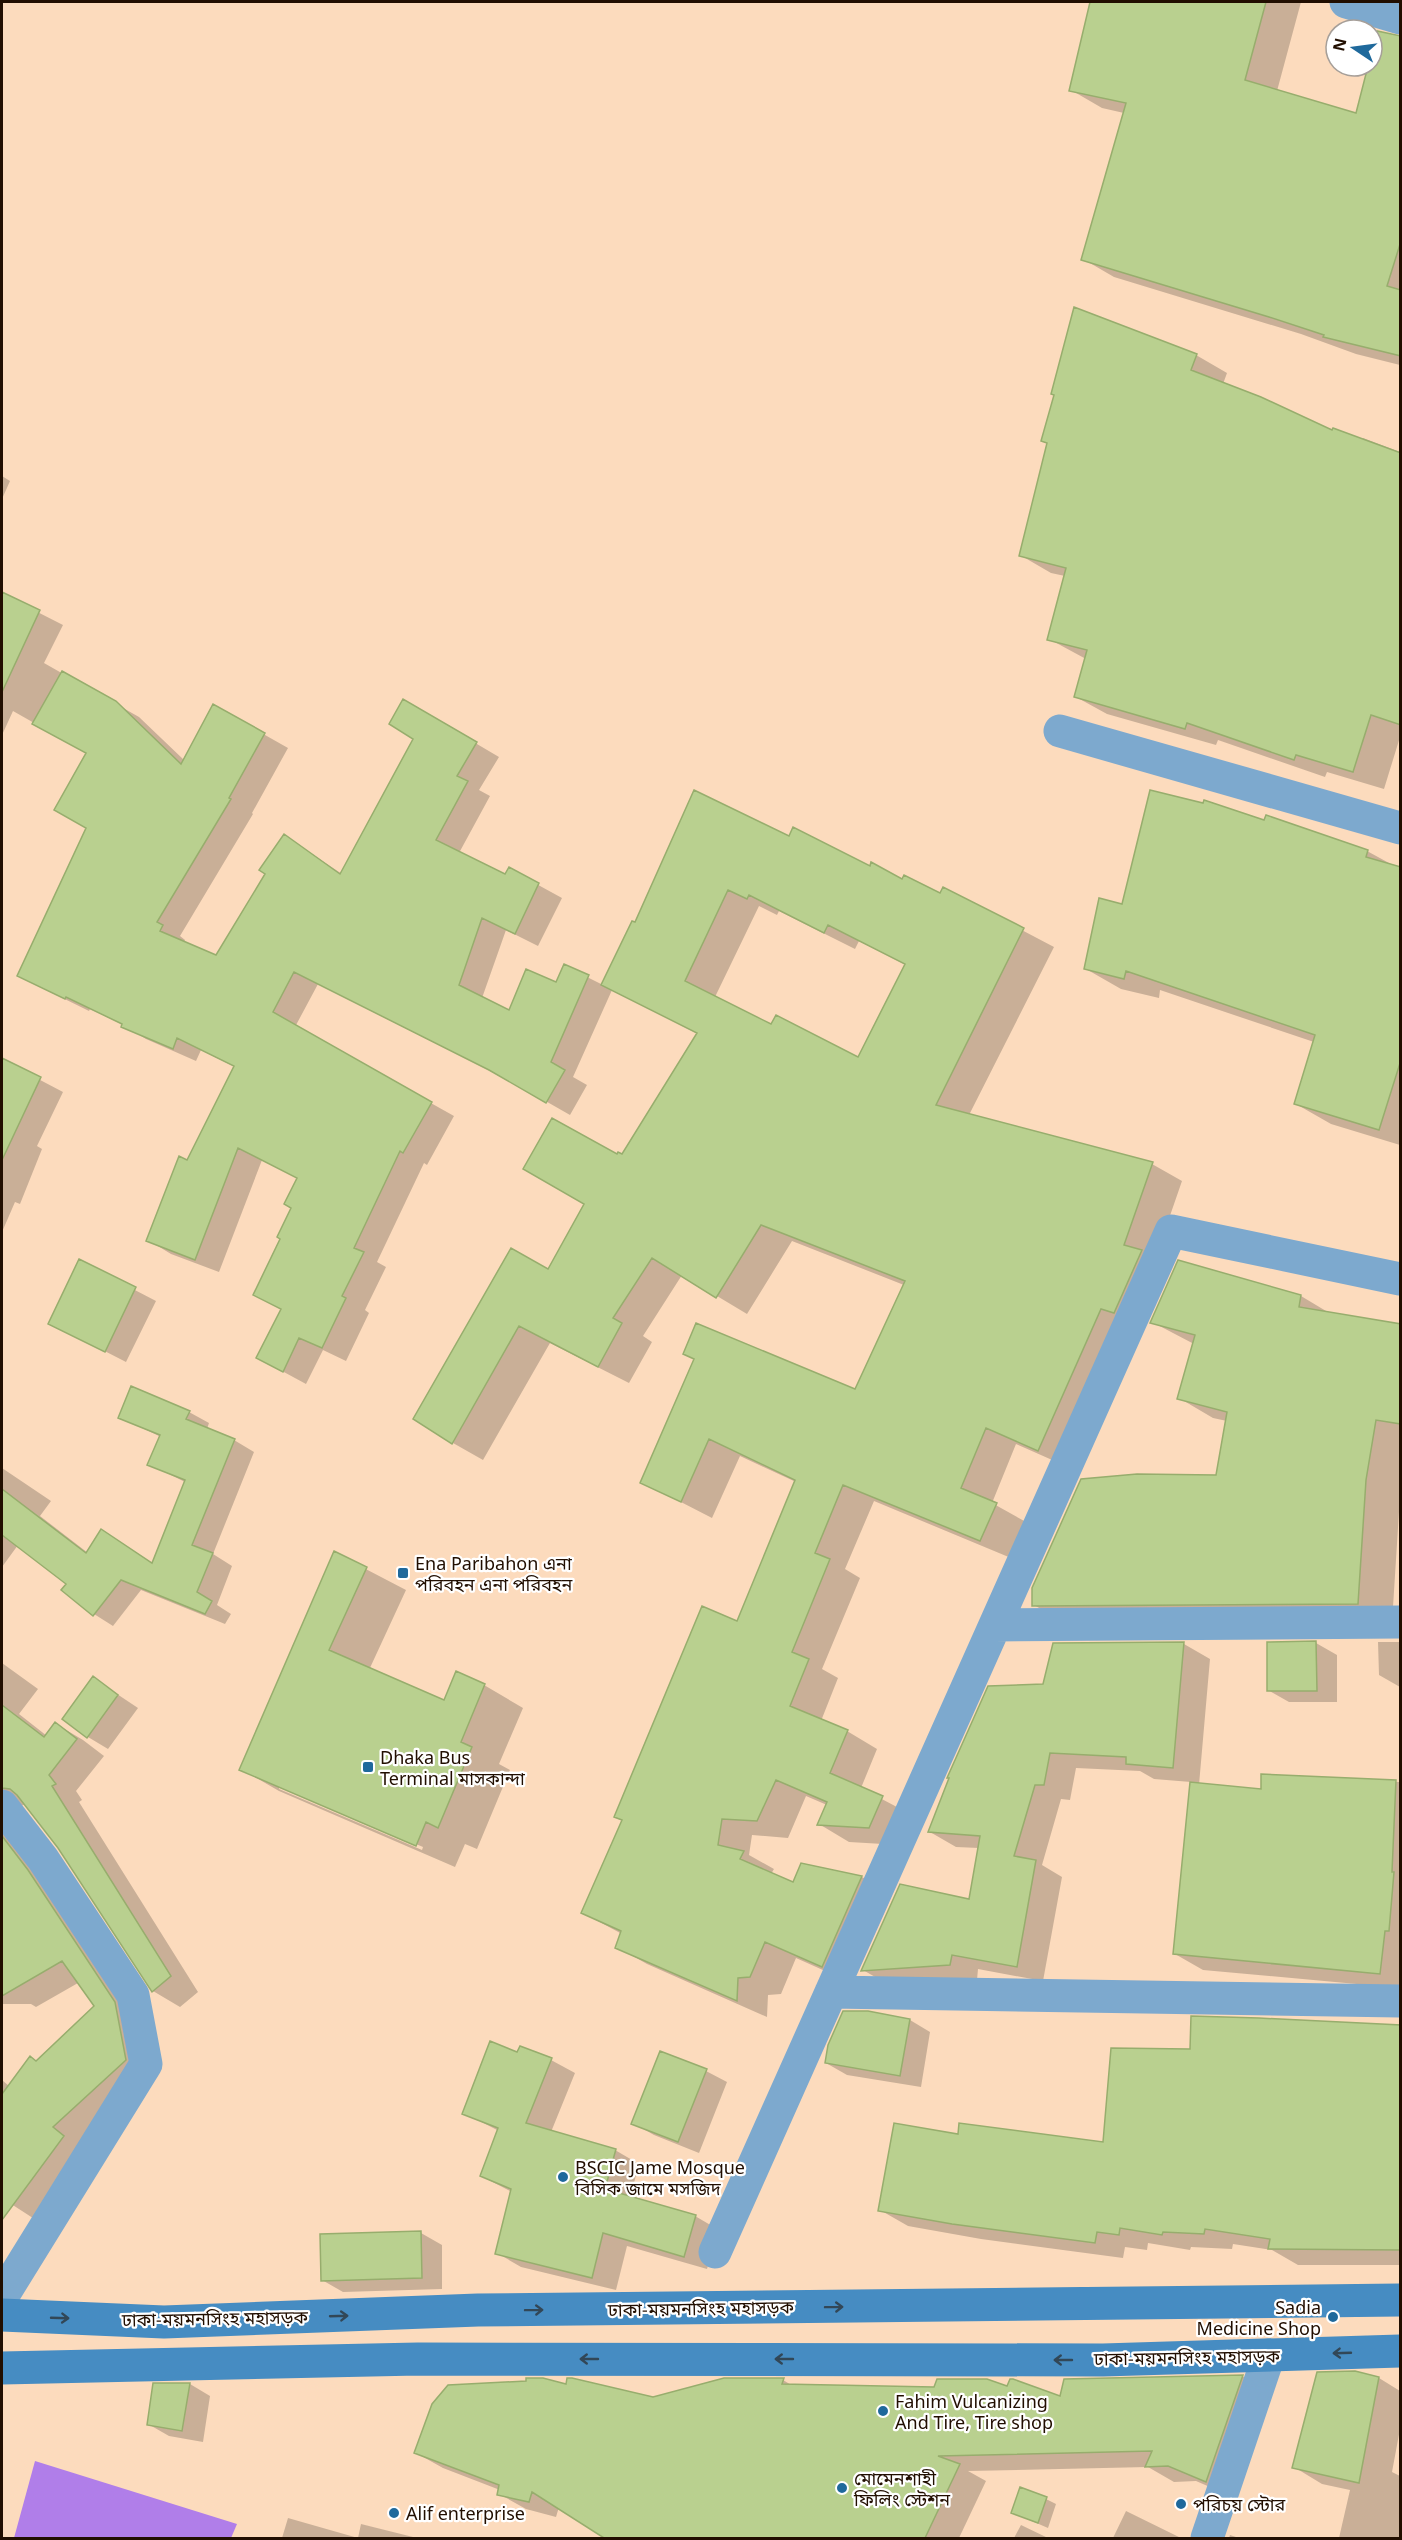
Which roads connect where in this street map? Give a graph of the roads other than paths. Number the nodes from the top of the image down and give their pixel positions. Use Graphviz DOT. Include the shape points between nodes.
graph roads {
  1 [pos="1346,2"];
  2 [pos="1401,18"];
  3 [pos="1060,731"];
  4 [pos="1401,828"];
  5 [pos="1401,1279"];
  6 [pos="1401,1622"];
  7 [pos="995,1625"];
  8 [pos="2,1806"];
  9 [pos="831,1992"];
  10 [pos="1401,2001"];
  11 [pos="715,2252"];
  12 [pos="2,2297"];
  13 [pos="1401,2300"];
  14 [pos="2,2315"];
  15 [pos="1401,2351"];
  16 [pos="1269,2355"];
  17 [pos="2,2367"];
  18 [pos="1207,2538"];
  1 -- 2 [label="street"];
  3 -- 4 [label="street"];
  5 -- 7 [label="street" via="1171,1231"];
  6 -- 7 [label="street"];
  7 -- 9 [label="street"];
  8 -- 12 [label="street" via="43,1859 133,1995 146,2064"];
  9 -- 10 [label="street"];
  9 -- 11 [label="street"];
  14 -- 13 [label="main road, ঢাকা-ময়মনসিংহ মহাসড়ক, one-way" via="164,2322 478,2310"];
  15 -- 16 [label="main road, ঢাকা-ময়মনসিংহ মহাসড়ক, one-way"];
  16 -- 17 [label="main road, ঢাকা-ময়মনসিংহ মহাসড়ক, one-way" via="1103,2360 418,2359"];
  16 -- 18 [label="street"];
}
